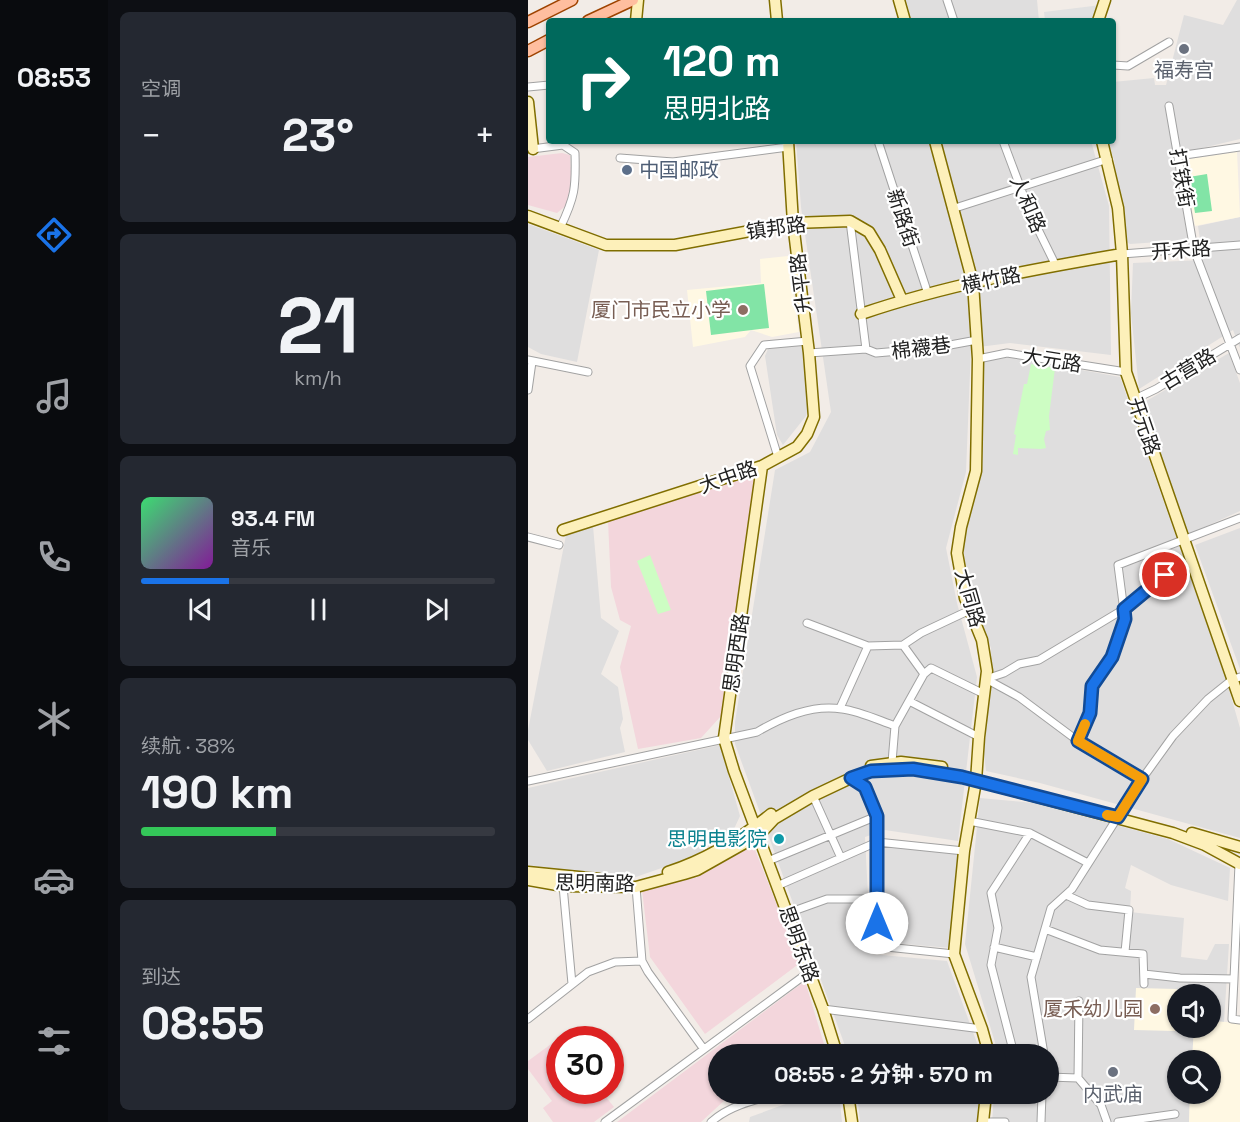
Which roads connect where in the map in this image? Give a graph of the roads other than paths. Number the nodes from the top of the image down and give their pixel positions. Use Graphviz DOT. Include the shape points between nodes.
graph roads {
  1 [pos="572,0"];
  2 [pos="633,0"];
  3 [pos="638,0"];
  4 [pos="775,0"];
  5 [pos="899,0"];
  6 [pos="947,0"];
  7 [pos="1105,0"];
  8 [pos="594,18"];
  9 [pos="636,18"];
  10 [pos="777,18"];
  11 [pos="904,18"];
  12 [pos="953,18"];
  13 [pos="1099,18"];
  14 [pos="528,22"];
  15 [pos="546,42"];
  16 [pos="1169,42"];
  17 [pos="528,51"];
  18 [pos="1116,65"];
  19 [pos="546,85"];
  20 [pos="528,87"];
  21 [pos="528,102"];
  22 [pos="1169,106"];
  23 [pos="788,144"];
  24 [pos="879,144"];
  25 [pos="936,144"];
  26 [pos="1004,144"];
  27 [pos="1103,144"];
  28 [pos="1240,147"];
  29 [pos="531,150"];
  30 [pos="1178,156"];
  31 [pos="620,158"];
  32 [pos="1108,159"];
  33 [pos="1020,185"];
  34 [pos="952,209"];
  35 [pos="528,216"];
  36 [pos="849,221"];
  37 [pos="794,223"];
  38 [pos="560,228"];
  39 [pos="1240,245"];
  40 [pos="1194,250"];
  41 [pos="1122,254"];
  42 [pos="1056,266"];
  43 [pos="973,283"];
  44 [pos="928,294"];
  45 [pos="902,300"];
  46 [pos="861,314"];
  47 [pos="1240,338"];
  48 [pos="977,340"];
  49 [pos="808,341"];
  50 [pos="1230,344"];
  51 [pos="867,349"];
  52 [pos="809,353"];
  53 [pos="978,359"];
  54 [pos="530,361"];
  55 [pos="1240,370"];
  56 [pos="588,372"];
  57 [pos="1126,372"];
  58 [pos="528,390"];
  59 [pos="1135,399"];
  60 [pos="778,457"];
  61 [pos="762,466"];
  62 [pos="1240,518"];
  63 [pos="563,530"];
  64 [pos="528,537"];
  65 [pos="1184,541"];
  66 [pos="559,545"];
  67 [pos="1156,551"];
  68 [pos="1124,609"];
  69 [pos="970,610"];
  70 [pos="807,623"];
  71 [pos="868,645"];
  72 [pos="903,645"];
  73 [pos="924,674"];
  74 [pos="1236,678"];
  75 [pos="986,679"];
  76 [pos="984,694"];
  77 [pos="909,701"];
  78 [pos="1240,701"];
  79 [pos="840,708"];
  80 [pos="895,726"];
  81 [pos="979,737"];
  82 [pos="724,738"];
  83 [pos="1078,741"];
  84 [pos="892,762"];
  85 [pos="851,778"];
  86 [pos="976,778"];
  87 [pos="1142,779"];
  88 [pos="528,781"];
  89 [pos="813,796"];
  90 [pos="1119,814"];
  91 [pos="877,816"];
  92 [pos="969,821"];
  93 [pos="757,831"];
  94 [pos="1029,833"];
  95 [pos="831,835"];
  96 [pos="877,842"];
  97 [pos="1240,847"];
  98 [pos="964,851"];
  99 [pos="841,858"];
  100 [pos="768,861"];
  101 [pos="1088,863"];
  102 [pos="1240,864"];
  103 [pos="528,872"];
  104 [pos="528,880"];
  105 [pos="563,886"];
  106 [pos="777,886"];
  107 [pos="636,887"];
  108 [pos="1066,895"];
  109 [pos="877,899"];
  110 [pos="788,913"];
  111 [pos="1045,929"];
  112 [pos="994,947"];
  113 [pos="1125,952"];
  114 [pos="954,954"];
  115 [pos="1037,957"];
  116 [pos="642,961"];
  117 [pos="809,972"];
  118 [pos="1144,974"];
  119 [pos="1234,979"];
  120 [pos="572,984"];
  121 [pos="1144,984"];
  122 [pos="1079,1001"];
  123 [pos="823,1009"];
  124 [pos="528,1019"];
  125 [pos="1240,1020"];
  126 [pos="982,1029"];
  127 [pos="834,1044"];
  128 [pos="986,1044"];
  129 [pos="1011,1044"];
  130 [pos="1042,1044"];
  131 [pos="703,1048"];
  132 [pos="1059,1077"];
  133 [pos="1078,1078"];
  134 [pos="742,1104"];
  135 [pos="849,1104"];
  136 [pos="985,1104"];
  137 [pos="1042,1104"];
  138 [pos="1175,1114"];
  139 [pos="605,1122"];
  140 [pos="711,1122"];
  141 [pos="852,1122"];
  142 [pos="983,1122"];
  143 [pos="1005,1122"];
  144 [pos="1041,1122"];
  145 [pos="1107,1122"];
  146 [pos="1118,1122"];
  1 -- 14 [label="main road"];
  2 -- 8 [label="main road"];
  3 -- 9 [label="street"];
  4 -- 10 [label="street"];
  5 -- 11 [label="street"];
  6 -- 12 [label="street"];
  7 -- 13 [label="street"];
  15 -- 17 [label="main road"];
  16 -- 18 [label="street" via="1128,66"];
  19 -- 20 [label="street"];
  21 -- 29 [label="street"];
  22 -- 30 [label="street, 打铁街"];
  23 -- 31 [label="street" via="673,162"];
  23 -- 37 [label="street, 升平路"];
  24 -- 44 [label="street, 新路街"];
  25 -- 34 [label="street, 大同路"];
  26 -- 33 [label="street, 人和路"];
  27 -- 32 [label="street, 开元路"];
  28 -- 30 [label="street"];
  29 -- 38 [label="street" via="563,145 574,153 576,185"];
  30 -- 40 [label="street, 打铁街"];
  32 -- 33 [label="street"];
  32 -- 41 [label="street, 开元路"];
  33 -- 34 [label="street"];
  33 -- 42 [label="street, 人和路"];
  34 -- 43 [label="street, 大同路"];
  35 -- 38 [label="street"];
  36 -- 37 [label="street, 镇邦路"];
  36 -- 45 [label="street" via="869,232"];
  36 -- 46 [label="street"];
  37 -- 38 [label="street, 镇邦路" via="675,245 606,245"];
  37 -- 49 [label="street, 升平路"];
  39 -- 40 [label="street, 开禾路"];
  40 -- 41 [label="street, 开禾路"];
  40 -- 50 [label="street, 打铁街"];
  41 -- 42 [label="street, 横竹路"];
  41 -- 57 [label="street, 开元路"];
  42 -- 43 [label="street, 横竹路"];
  43 -- 44 [label="street, 横竹路"];
  43 -- 48 [label="street, 大同路"];
  44 -- 45 [label="street, 横竹路"];
  45 -- 46 [label="street, 横竹路"];
  46 -- 51 [label="street"];
  47 -- 50 [label="street, 古营路"];
  48 -- 51 [label="street, 棉襪巷" via="876,353"];
  48 -- 53 [label="street, 大同路"];
  49 -- 52 [label="street, 升平路"];
  49 -- 60 [label="street" via="765,345 750,366"];
  50 -- 55 [label="street, 打铁街"];
  50 -- 59 [label="street, 古营路"];
  51 -- 52 [label="street, 棉襪巷"];
  52 -- 60 [label="street, 大中路" via="814,417 797,447"];
  53 -- 57 [label="street, 大元路" via="1007,353"];
  53 -- 69 [label="street, 大同路" via="976,471 957,553"];
  54 -- 56 [label="street"];
  54 -- 58 [label="street"];
  57 -- 59 [label="street, 开元路"];
  59 -- 65 [label="street, 开元路"];
  60 -- 61 [label="street, 大中路"];
  61 -- 63 [label="street, 大中路"];
  61 -- 82 [label="street, 思明西路"];
  62 -- 65 [label="street"];
  64 -- 66 [label="street"];
  65 -- 67 [label="street"];
  65 -- 74 [label="street, 开元路"];
  67 -- 68 [label="street" via="1165,575"];
  67 -- 68 [label="street" via="1118,565"];
  68 -- 75 [label="street" via="1040,660 1019,664"];
  68 -- 83 [label="street" via="1125,619 1112,657 1092,686 1090,713"];
  69 -- 72 [label="street"];
  69 -- 75 [label="street, 大同路" via="982,640"];
  70 -- 71 [label="street"];
  71 -- 72 [label="street"];
  71 -- 79 [label="street"];
  72 -- 73 [label="street"];
  73 -- 76 [label="street" via="931,668"];
  73 -- 77 [label="street"];
  74 -- 78 [label="street, 开元路"];
  74 -- 87 [label="street" via="1208,699 1173,736"];
  75 -- 76 [label="street, 大同路"];
  75 -- 83 [label="street" via="1019,697"];
  76 -- 81 [label="street, 大同路"];
  77 -- 80 [label="street"];
  77 -- 81 [label="street"];
  79 -- 80 [label="street"];
  79 -- 82 [label="street" via="807,711 776,720 757,732"];
  80 -- 84 [label="street"];
  81 -- 86 [label="street, 大同路"];
  82 -- 88 [label="street"];
  82 -- 93 [label="street, 思明西路"];
  83 -- 87 [label="street"];
  84 -- 86 [label="street" via="927,764"];
  84 -- 93 [label="street" via="833,779 775,810"];
  85 -- 86 [label="street" via="871,771 913,769"];
  85 -- 89 [label="street"];
  85 -- 91 [label="street" via="865,787"];
  86 -- 90 [label="street"];
  86 -- 92 [label="street, 大同路"];
  87 -- 90 [label="street"];
  89 -- 93 [label="street"];
  89 -- 95 [label="street"];
  90 -- 97 [label="street"];
  90 -- 101 [label="street"];
  90 -- 102 [label="street" via="1194,841"];
  91 -- 95 [label="street"];
  91 -- 96 [label="street"];
  92 -- 94 [label="street"];
  92 -- 98 [label="street, 大同路"];
  93 -- 100 [label="street, 思明东路"];
  93 -- 103 [label="street, 思明南路" via="696,863 630,881"];
  93 -- 107 [label="street, 思明南路" via="697,870"];
  94 -- 101 [label="street"];
  94 -- 112 [label="street" via="991,893 998,928"];
  95 -- 99 [label="street"];
  95 -- 100 [label="street"];
  96 -- 98 [label="street"];
  96 -- 99 [label="street"];
  96 -- 109 [label="street"];
  98 -- 114 [label="street, 大同路"];
  99 -- 106 [label="street"];
  100 -- 106 [label="street, 思明东路"];
  101 -- 108 [label="street"];
  102 -- 119 [label="street"];
  104 -- 105 [label="street, 思明南路"];
  105 -- 107 [label="street, 思明南路"];
  105 -- 120 [label="street"];
  106 -- 110 [label="street, 思明东路"];
  107 -- 116 [label="street"];
  108 -- 111 [label="street" via="1051,908"];
  108 -- 113 [label="street" via="1088,904 1129,910"];
  109 -- 110 [label="street" via="827,899"];
  109 -- 114 [label="street" via="877,946"];
  110 -- 117 [label="street, 思明东路"];
  111 -- 113 [label="street" via="1100,950"];
  111 -- 115 [label="street"];
  112 -- 115 [label="street"];
  112 -- 129 [label="street" via="991,965"];
  113 -- 118 [label="street" via="1143,954"];
  114 -- 126 [label="street, 大同路"];
  115 -- 130 [label="street" via="1031,977"];
  116 -- 120 [label="street" via="615,962 588,972"];
  116 -- 131 [label="street"];
  117 -- 123 [label="street, 思明东路"];
  117 -- 131 [label="street"];
  118 -- 119 [label="street"];
  118 -- 121 [label="street"];
  119 -- 125 [label="street" via="1232,1019"];
  120 -- 124 [label="street"];
  122 -- 133 [label="street"];
  123 -- 126 [label="street"];
  123 -- 127 [label="street, 思明东路"];
  126 -- 128 [label="street, 大同路"];
  131 -- 139 [label="street"];
  132 -- 133 [label="street"];
  133 -- 145 [label="street" via="1101,1105"];
  134 -- 140 [label="street"];
  135 -- 141 [label="street"];
  136 -- 142 [label="street"];
  137 -- 144 [label="street"];
  138 -- 146 [label="street"];
  142 -- 143 [label="street"];
}
